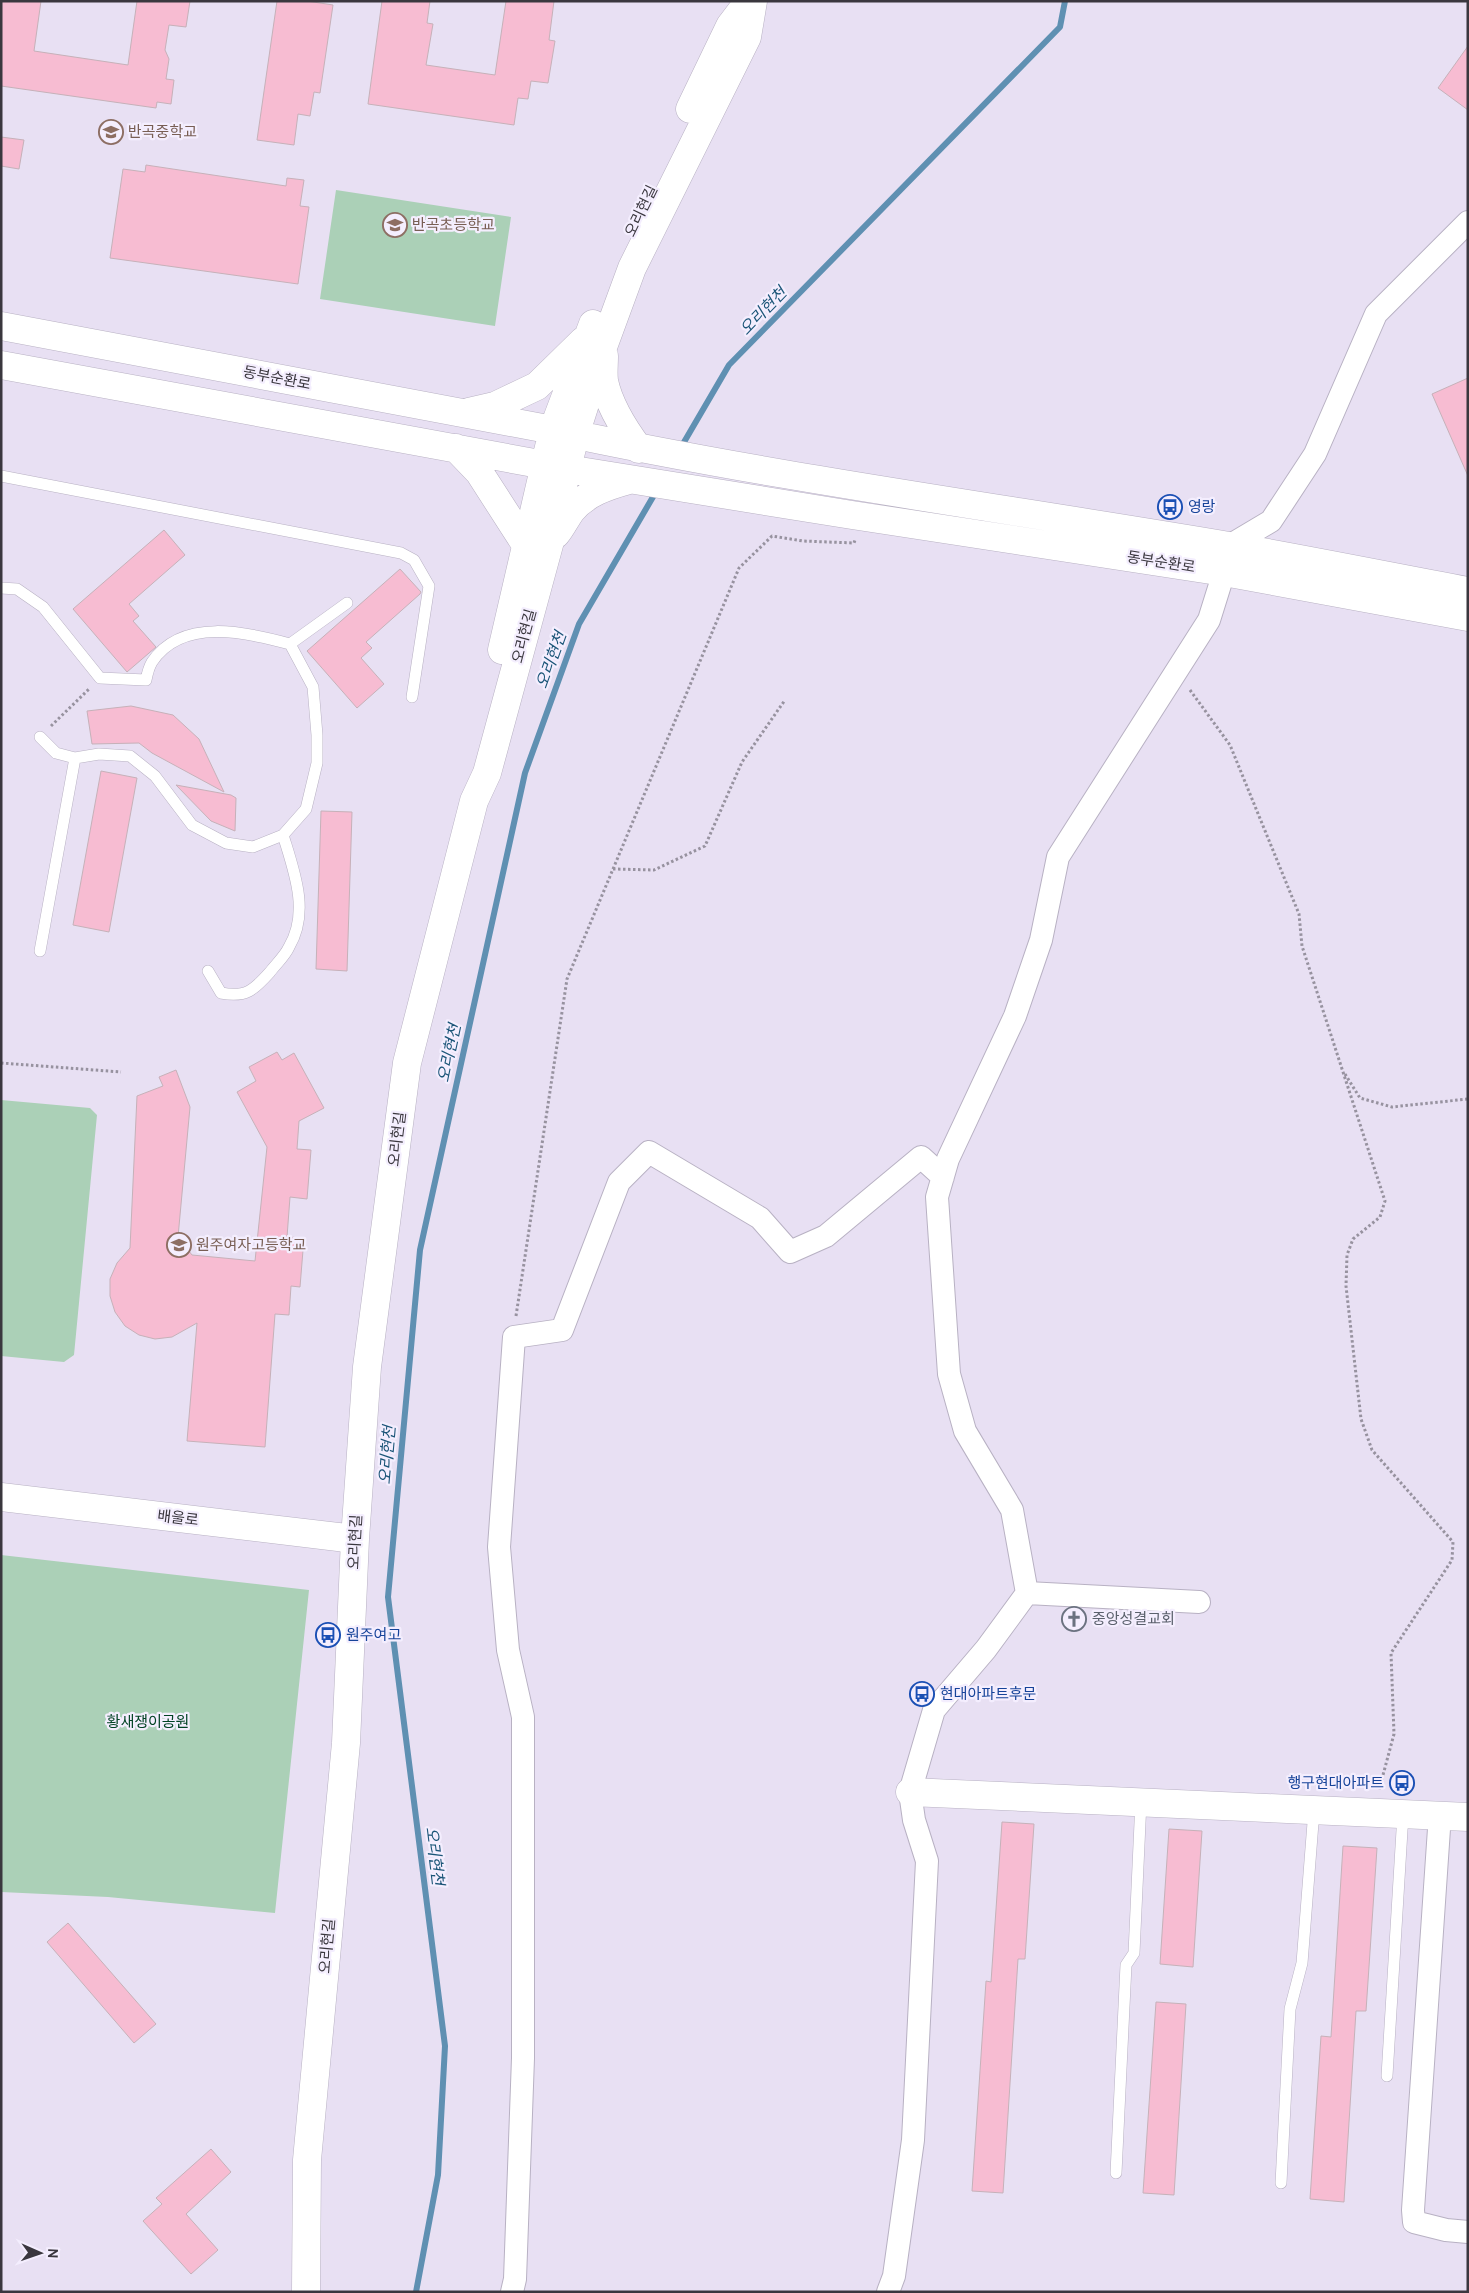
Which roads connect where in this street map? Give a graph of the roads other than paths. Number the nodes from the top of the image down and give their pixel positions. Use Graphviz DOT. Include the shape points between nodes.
graph roads {
  1 [pos="749,1"];
  2 [pos="753,1"];
  3 [pos="1468,222"];
  4 [pos="1,326"];
  5 [pos="595,342"];
  6 [pos="1,365"];
  7 [pos="462,414"];
  8 [pos="564,432"];
  9 [pos="456,448"];
  10 [pos="639,449"];
  11 [pos="556,467"];
  12 [pos="1,476"];
  13 [pos="632,479"];
  14 [pos="538,543"];
  15 [pos="1226,559"];
  16 [pos="1,588"];
  17 [pos="1468,591"];
  18 [pos="347,603"];
  19 [pos="1468,617"];
  20 [pos="290,644"];
  21 [pos="412,697"];
  22 [pos="40,737"];
  23 [pos="75,758"];
  24 [pos="283,835"];
  25 [pos="40,951"];
  26 [pos="208,970"];
  27 [pos="943,1177"];
  28 [pos="1,1497"];
  29 [pos="354,1538"];
  30 [pos="1027,1593"];
  31 [pos="1199,1602"];
  32 [pos="910,1792"];
  33 [pos="1140,1802"];
  34 [pos="1314,1809"];
  35 [pos="1403,1812"];
  36 [pos="1440,1814"];
  37 [pos="1468,1816"];
  38 [pos="1387,2076"];
  39 [pos="1116,2173"];
  40 [pos="1281,2182"];
  41 [pos="1468,2232"];
  42 [pos="306,2292"];
  43 [pos="512,2292"];
  44 [pos="888,2292"];
  1 -- 5 [label="street, 오리현길" via="730,26 620,255"];
  2 -- 5 [label="street, 오리현길" via="747,37"];
  3 -- 15 [label="street" via="1376,314 1315,454 1271,522"];
  4 -- 7 [label="street, 동부순환로"];
  5 -- 7 [label="street" via="537,386 495,406"];
  5 -- 8 [label="street, 오리현길"];
  5 -- 10 [label="street" via="604,381 622,426"];
  6 -- 9 [label="street"];
  7 -- 8 [label="street, 동부순환로"];
  8 -- 10 [label="street, 동부순환로"];
  8 -- 11 [label="street, 오리현길"];
  9 -- 11 [label="street"];
  9 -- 14 [label="street"];
  10 -- 15 [label="street, 동부순환로" via="857,487"];
  11 -- 13 [label="street"];
  11 -- 14 [label="street, 오리현길"];
  12 -- 21 [label="lane" via="401,553 414,560 430,586"];
  13 -- 14 [label="street" via="601,488 584,499"];
  13 -- 15 [label="street, 동부순환로" via="858,516"];
  14 -- 29 [label="street, 오리현길" via="474,774 474,801 407,1063 367,1367"];
  15 -- 17 [label="street, 동부순환로"];
  15 -- 19 [label="street, 동부순환로"];
  15 -- 27 [label="street" via="1209,620 1058,857 1041,940 1015,1016 948,1159"];
  16 -- 20 [label="lane" via="17,589 43,607 100,678 146,680 151,663 173,640 193,632 263,636"];
  18 -- 20 [label="lane"];
  20 -- 24 [label="lane" via="313,687 317,763 306,808"];
  22 -- 23 [label="lane" via="56,753"];
  23 -- 24 [label="lane" via="98,754 130,756 155,776 192,825 226,843 253,847"];
  23 -- 25 [label="lane"];
  24 -- 26 [label="lane" via="299,888 298,921 290,947 257,987 237,996 221,993"];
  27 -- 30 [label="street" via="937,1197 949,1374 965,1431 1012,1510"];
  27 -- 43 [label="street" via="921,1157 826,1236 790,1252 760,1218 648,1152 619,1182 562,1330 514,1337 499,1547 508,1650 523,1717 523,2058"];
  28 -- 29 [label="street, 배울로"];
  29 -- 42 [label="street, 오리현길" via="346,1743 306,2160"];
  30 -- 31 [label="street"];
  30 -- 32 [label="street" via="986,1649 934,1710"];
  32 -- 33 [label="street"];
  32 -- 44 [label="street" via="914,1820 927,1861 913,2140 894,2276"];
  33 -- 34 [label="street"];
  33 -- 39 [label="lane" via="1134,1952 1126,1966"];
  34 -- 35 [label="street"];
  34 -- 40 [label="lane" via="1302,1963 1290,2009"];
  35 -- 36 [label="street"];
  35 -- 38 [label="lane"];
  36 -- 37 [label="street"];
  36 -- 41 [label="street" via="1413,2210 1414,2222"];
}
